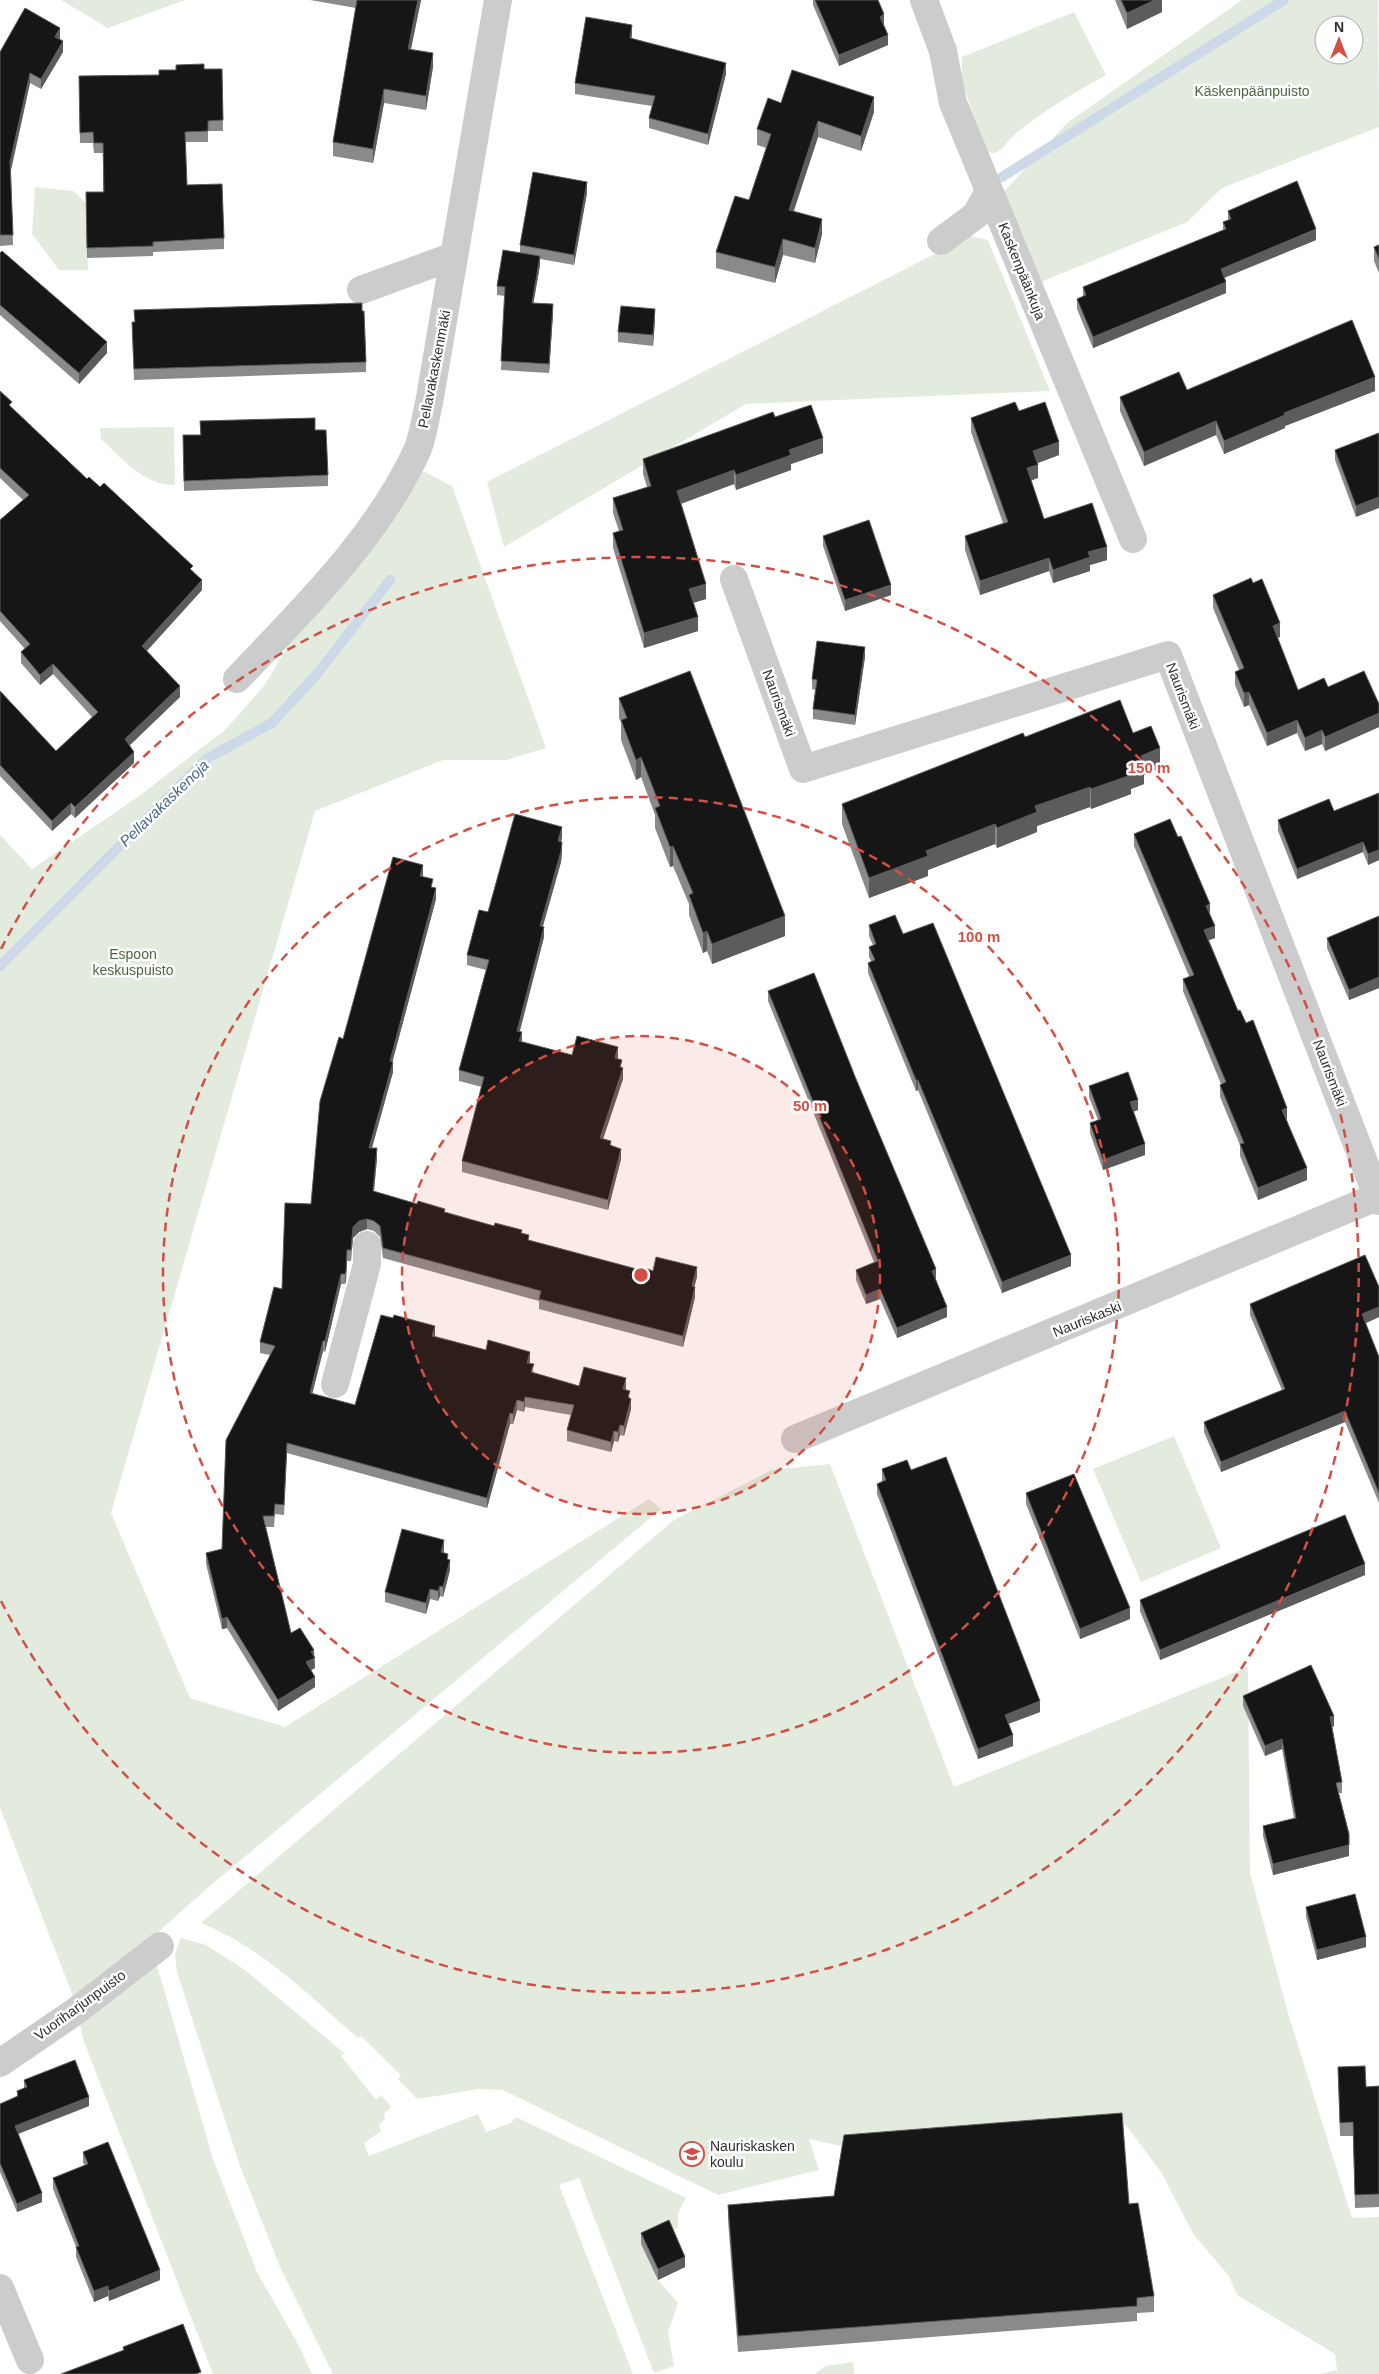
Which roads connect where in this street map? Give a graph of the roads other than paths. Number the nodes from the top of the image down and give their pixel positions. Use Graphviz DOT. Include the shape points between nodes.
graph roads {
  1 [pos="498,0"];
  2 [pos="924,0"];
  3 [pos="989,191"];
  4 [pos="940,241"];
  5 [pos="454,256"];
  6 [pos="361,290"];
  7 [pos="1133,539"];
  8 [pos="734,579"];
  9 [pos="237,679"];
  10 [pos="1378,1198"];
  11 [pos="367,1245"];
  12 [pos="335,1384"];
  13 [pos="795,1439"];
  14 [pos="160,1946"];
  15 [pos="0,2063"];
  16 [pos="0,2288"];
  17 [pos="30,2360"];
  1 -- 5 [label="street, Pellavakaskenmäki"];
  2 -- 3 [label="street, Kaskenpäänkuja" via="944,51 953,103"];
  3 -- 4 [label="street" via="976,215"];
  3 -- 7 [label="street, Kaskenpäänkuja"];
  5 -- 6 [label="street"];
  5 -- 9 [label="street, Pellavakaskenmäki" via="429,403 417,450 382,512 338,570"];
  8 -- 10 [label="street, Naurismäki" via="803,769 1168,655"];
  10 -- 13 [label="street, Nauriskaski"];
  11 -- 12 [label="street" via="367,1264"];
  14 -- 15 [label="street, Vuoriharjunpuisto" via="76,2011"];
  16 -- 17 [label="street"];
}
